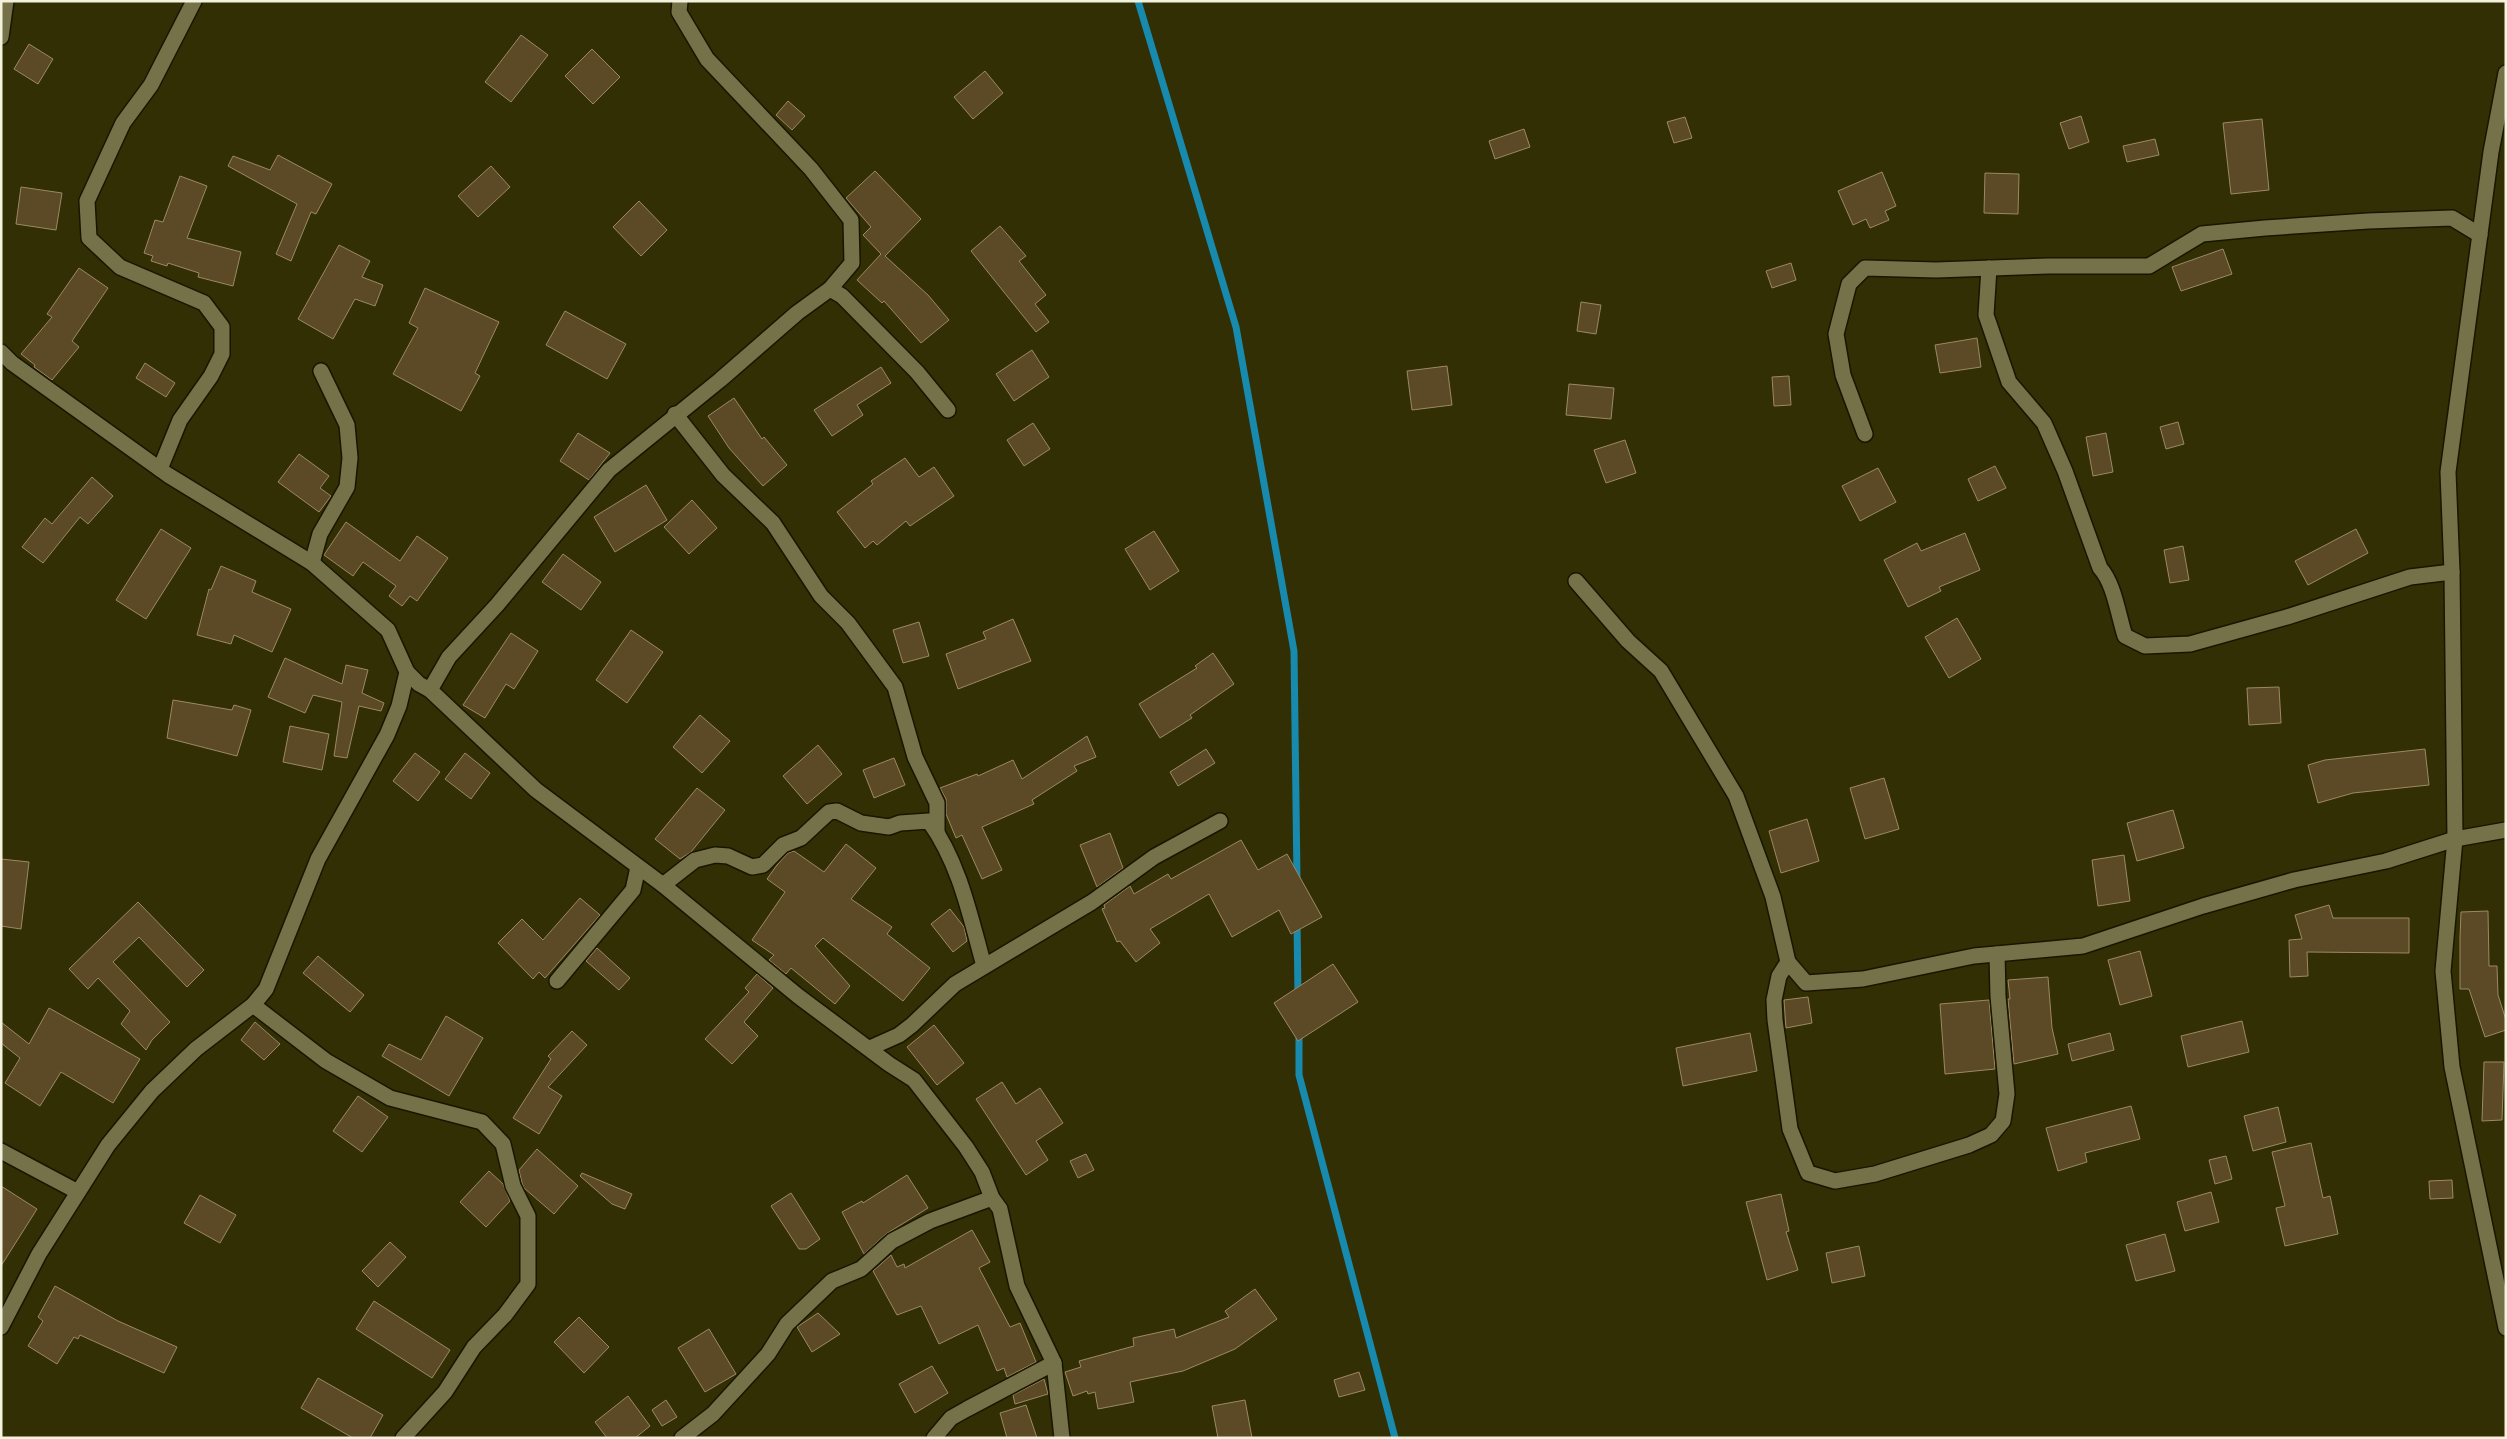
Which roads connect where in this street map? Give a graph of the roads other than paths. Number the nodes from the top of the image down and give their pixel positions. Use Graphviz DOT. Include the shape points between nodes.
graph roads {
  1 [pos="6,1"];
  2 [pos="194,1"];
  3 [pos="680,1"];
  4 [pos="1,37"];
  5 [pos="2506,73"];
  6 [pos="2480,234"];
  7 [pos="1989,268"];
  8 [pos="830,289"];
  9 [pos="1,352"];
  10 [pos="321,371"];
  11 [pos="948,410"];
  12 [pos="675,414"];
  13 [pos="1865,434"];
  14 [pos="160,469"];
  15 [pos="312,563"];
  16 [pos="2452,572"];
  17 [pos="1576,581"];
  18 [pos="407,672"];
  19 [pos="430,690"];
  20 [pos="1220,821"];
  21 [pos="2506,830"];
  22 [pos="937,832"];
  23 [pos="2455,839"];
  24 [pos="638,867"];
  25 [pos="663,885"];
  26 [pos="1997,954"];
  27 [pos="1788,962"];
  28 [pos="984,966"];
  29 [pos="557,981"];
  30 [pos="253,1005"];
  31 [pos="870,1048"];
  32 [pos="1,1151"];
  33 [pos="78,1192"];
  34 [pos="992,1198"];
  35 [pos="1,1327"];
  36 [pos="2506,1328"];
  37 [pos="1054,1364"];
  38 [pos="403,1438"];
  39 [pos="682,1438"];
  40 [pos="934,1438"];
  41 [pos="1062,1438"];
  1 -- 4 [label="street"];
  2 -- 14 [label="street" via="150,85 124,123 87,201 89,238 120,268 204,303 222,327 222,354 211,376 180,420"];
  3 -- 8 [label="street" via="679,12 707,58 811,169 851,220 852,262"];
  5 -- 6 [label="street"];
  6 -- 7 [label="street" via="2452,218 2265,228 2202,234 2149,266"];
  6 -- 16 [label="street" via="2448,472"];
  7 -- 13 [label="street" via="1865,268 1849,284 1836,334 1842,375"];
  7 -- 16 [label="street" via="1986,315 2009,382 2044,423 2100,568 2110,578 2124,636 2145,646 2190,644 2410,577"];
  8 -- 11 [label="street" via="842,296 910,365"];
  8 -- 12 [label="street"];
  9 -- 14 [label="street"];
  10 -- 15 [label="street" via="347,425 350,458 347,487 320,534"];
  12 -- 19 [label="street" via="609,470 497,605 449,656"];
  12 -- 22 [label="street" via="723,475 773,523 821,596 848,623 895,686 915,758 937,803"];
  14 -- 15 [label="street"];
  15 -- 18 [label="street" via="388,630"];
  16 -- 23 [label="street"];
  17 -- 27 [label="street" via="1628,641 1661,671 1736,796 1773,897"];
  18 -- 19 [label="street"];
  18 -- 30 [label="street" via="399,706 387,735 318,860 266,988"];
  19 -- 24 [label="street" via="536,790"];
  20 -- 28 [label="street" via="1154,857 1092,902"];
  21 -- 23 [label="street"];
  22 -- 25 [label="street" via="929,820 900,822 889,827 861,823 837,812 829,812 801,838 783,845 763,865 752,867 728,856 715,855 695,860"];
  22 -- 28 [label="street" via="958,874"];
  23 -- 26 [label="street" via="2386,861 2294,880 2222,900 2083,946"];
  23 -- 36 [label="street" via="2443,971 2452,1067"];
  24 -- 25 [label="street"];
  24 -- 29 [label="street" via="633,890"];
  25 -- 31 [label="street" via="798,996"];
  26 -- 27 [label="street" via="1864,979 1806,984"];
  26 -- 27 [label="street" via="2007,1094 2003,1121 1991,1135 1969,1145 1874,1174 1835,1181 1808,1173 1790,1129 1774,1000 1779,976"];
  28 -- 31 [label="street" via="955,984 905,1030"];
  30 -- 33 [label="street" via="196,1049 152,1091 108,1145"];
  30 -- 38 [label="street" via="326,1061 390,1098 482,1122 503,1144 513,1186 528,1216 528,1284 505,1315 474,1346 445,1392"];
  31 -- 34 [label="street" via="914,1080 982,1172"];
  32 -- 33 [label="street"];
  33 -- 35 [label="street" via="39,1254"];
  34 -- 37 [label="street" via="1000,1209 1017,1286"];
  34 -- 39 [label="street" via="930,1221 900,1237 861,1269 832,1281 787,1324 768,1354 713,1414"];
  37 -- 40 [label="street" via="951,1418"];
  37 -- 41 [label="street"];
}
